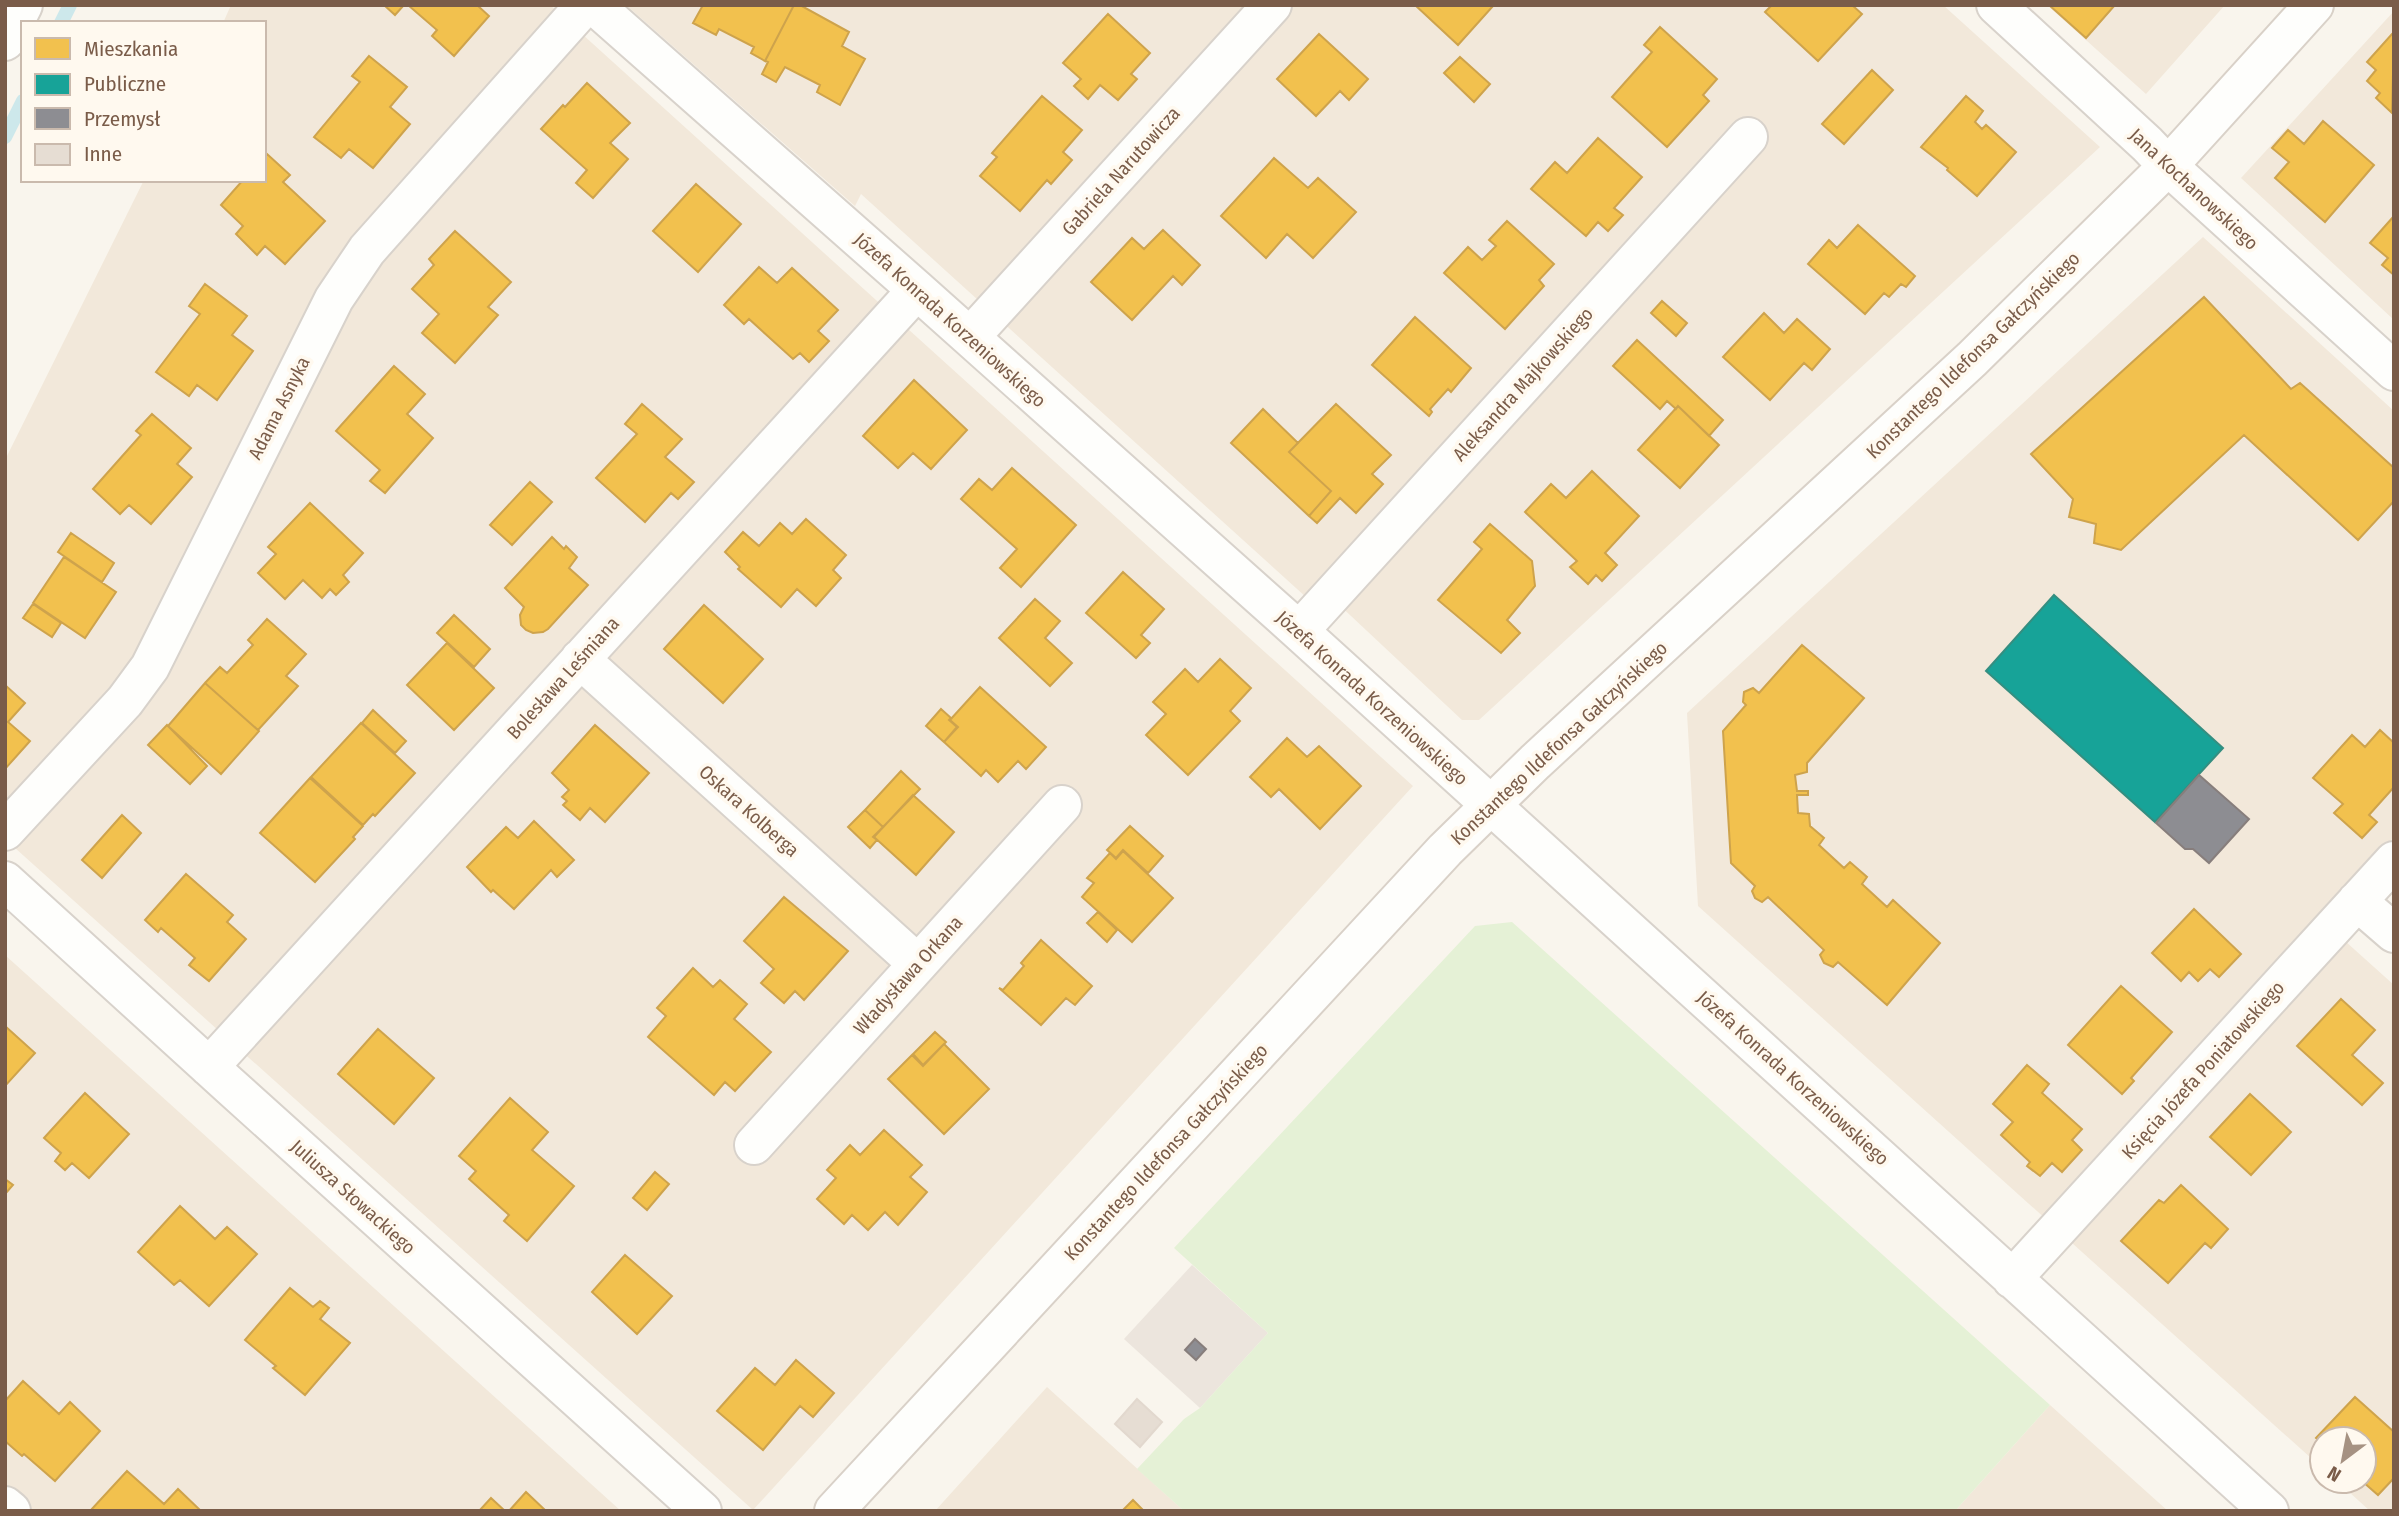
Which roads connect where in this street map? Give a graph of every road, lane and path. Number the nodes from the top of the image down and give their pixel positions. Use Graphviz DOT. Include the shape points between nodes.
graph roads {
  1 [pos="23,5"];
  2 [pos="585,5"];
  3 [pos="594,5"];
  4 [pos="1272,5"];
  5 [pos="1996,5"];
  6 [pos="2314,5"];
  7 [pos="5,41"];
  8 [pos="1748,137"];
  9 [pos="2168,166"];
  10 [pos="917,290"];
  11 [pos="970,337"];
  12 [pos="2394,371"];
  13 [pos="1298,631"];
  14 [pos="580,659"];
  15 [pos="1062,805"];
  16 [pos="1490,805"];
  17 [pos="5,831"];
  18 [pos="2394,861"];
  19 [pos="5,881"];
  20 [pos="2357,901"];
  21 [pos="2394,933"];
  22 [pos="918,964"];
  23 [pos="209,1067"];
  24 [pos="754,1145"];
  25 [pos="2012,1279"];
  26 [pos="5,1506"];
  27 [pos="11,1511"];
  28 [pos="702,1511"];
  29 [pos="834,1511"];
  30 [pos="2269,1511"];
  1 -- 7 [label="street"];
  2 -- 17 [label="street, Adama Asnyka" via="367,250 334,299 150,667 125,701"];
  3 -- 10 [label="street, Józefa Konrada Korzeniowskiego"];
  4 -- 11 [label="street, Gabriela Narutowicza"];
  5 -- 9 [label="street, Jana Kochanowskiego"];
  6 -- 9 [label="street, Konstantego Ildefonsa Gałczyńskiego"];
  8 -- 13 [label="street, Aleksandra Majkowskiego"];
  9 -- 12 [label="street, Jana Kochanowskiego"];
  9 -- 16 [label="street, Konstantego Ildefonsa Gałczyńskiego" via="1972,359"];
  10 -- 11 [label="street, Józefa Konrada Korzeniowskiego"];
  10 -- 14 [label="street, Bolesława Leśmiana"];
  11 -- 13 [label="street, Józefa Konrada Korzeniowskiego"];
  13 -- 16 [label="street, Józefa Konrada Korzeniowskiego"];
  14 -- 22 [label="street, Oskara Kolberga"];
  14 -- 23 [label="street, Bolesława Leśmiana"];
  15 -- 22 [label="street, Władysława Orkana"];
  16 -- 25 [label="street, Józefa Konrada Korzeniowskiego"];
  16 -- 29 [label="street, Konstantego Ildefonsa Gałczyńskiego"];
  18 -- 20 [label="street, Księcia Józefa Poniatowskiego"];
  19 -- 23 [label="street, Juliusza Słowackiego"];
  20 -- 21 [label="street"];
  20 -- 25 [label="street, Księcia Józefa Poniatowskiego"];
  22 -- 24 [label="street, Władysława Orkana"];
  23 -- 28 [label="street, Juliusza Słowackiego"];
  25 -- 30 [label="street, Józefa Konrada Korzeniowskiego"];
  26 -- 27 [label="street"];
}
